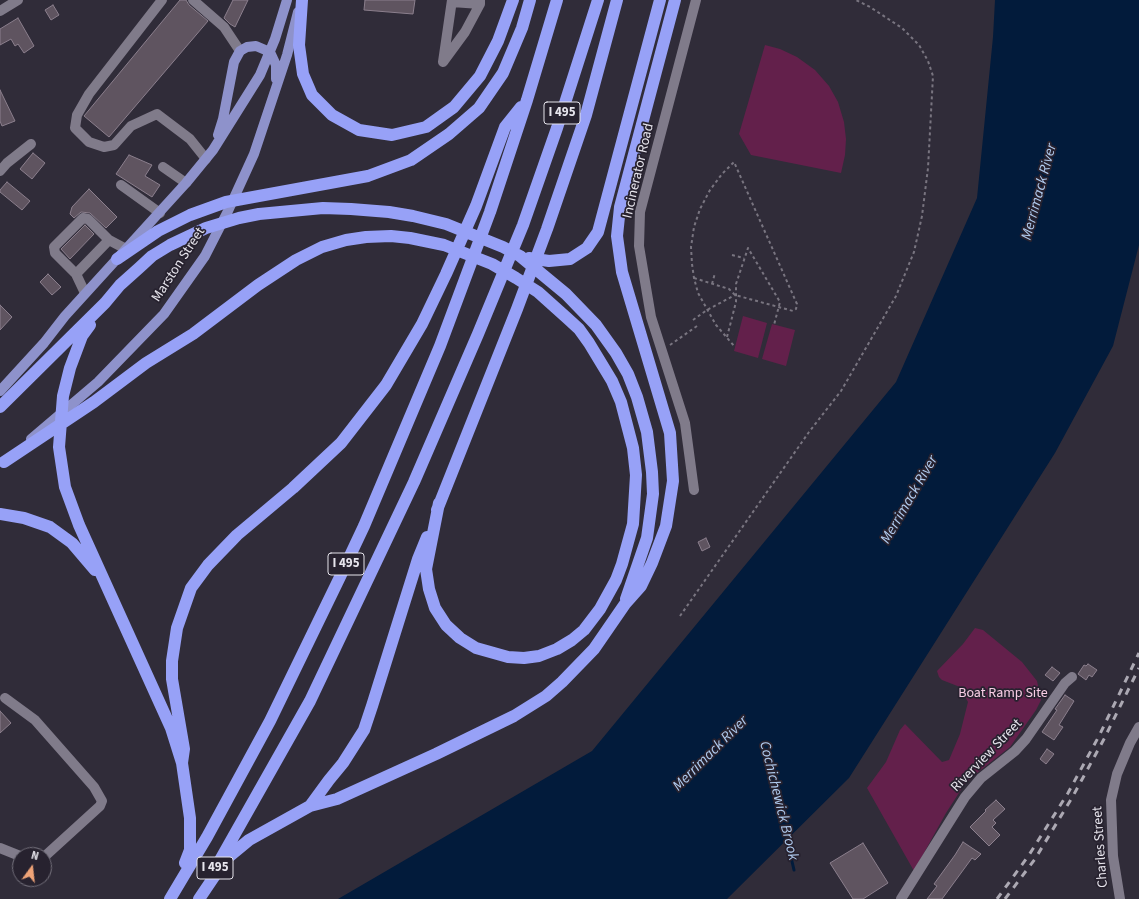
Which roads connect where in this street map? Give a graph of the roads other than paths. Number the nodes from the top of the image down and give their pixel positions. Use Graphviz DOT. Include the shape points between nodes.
graph roads {
  1 [pos="18,0"];
  2 [pos="162,0"];
  3 [pos="193,0"];
  4 [pos="287,0"];
  5 [pos="301,0"];
  6 [pos="513,0"];
  7 [pos="530,0"];
  8 [pos="557,0"];
  9 [pos="598,0"];
  10 [pos="617,0"];
  11 [pos="660,0"];
  12 [pos="675,0"];
  13 [pos="696,0"];
  14 [pos="452,1"];
  15 [pos="480,2"];
  16 [pos="0,11"];
  17 [pos="240,52"];
  18 [pos="270,52"];
  19 [pos="276,89"];
  20 [pos="527,100"];
  21 [pos="31,144"];
  22 [pos="213,150"];
  23 [pos="206,159"];
  24 [pos="163,167"];
  25 [pos="0,171"];
  26 [pos="186,183"];
  27 [pos="121,185"];
  28 [pos="160,213"];
  29 [pos="109,240"];
  30 [pos="126,249"];
  31 [pos="520,256"];
  32 [pos="117,259"];
  33 [pos="76,274"];
  34 [pos="85,293"];
  35 [pos="105,303"];
  36 [pos="0,391"];
  37 [pos="0,407"];
  38 [pos="32,440"];
  39 [pos="2,463"];
  40 [pos="694,490"];
  41 [pos="440,503"];
  42 [pos="0,514"];
  43 [pos="106,584"];
  44 [pos="625,604"];
  45 [pos="1072,677"];
  46 [pos="5,698"];
  47 [pos="1139,727"];
  48 [pos="182,763"];
  49 [pos="310,806"];
  50 [pos="0,848"];
  51 [pos="52,850"];
  52 [pos="12,853"];
  53 [pos="170,899"];
  54 [pos="198,899"];
  55 [pos="901,899"];
  56 [pos="1120,899"];
  1 -- 16 [label="street"];
  2 -- 23 [label="street" via="89,94 77,115 75,128 89,142 104,147 114,145 131,126 156,114 190,139"];
  3 -- 17 [label="street" via="224,27"];
  4 -- 18 [label="main road"];
  5 -- 6 [label="highway" via="299,46 303,74 312,95 332,115 359,130 392,135 426,128 454,107 480,76 498,41"];
  5 -- 19 [label="main road, Marston Street"];
  7 -- 32 [label="highway" via="522,28 503,73 479,108 449,134 411,160 368,176 226,202 190,215 158,231"];
  8 -- 20 [label="highway, I 495"];
  9 -- 54 [label="highway, I 495" via="523,225 414,482 324,674"];
  10 -- 41 [label="highway" via="586,115 547,230"];
  11 -- 31 [label="highway" via="598,232 586,248 570,259 549,261"];
  12 -- 44 [label="highway" via="620,207 617,236 622,272 670,433 673,481 666,526 652,563 641,586"];
  13 -- 40 [label="street, Incinerator Road" via="640,212 639,246 651,317 685,423"];
  14 -- 15 [label="street"];
  14 -- 15 [label="street" via="443,62 465,32"];
  17 -- 18 [label="main road" via="247,47 256,46"];
  17 -- 22 [label="main road" via="234,62 223,120"];
  18 -- 19 [label="main road" via="276,65"];
  18 -- 22 [label="main road" via="260,76"];
  19 -- 38 [label="main road, Marston Street" via="254,154 205,256 164,314 98,382"];
  20 -- 48 [label="highway" via="505,127 476,206 446,274 422,324 386,385 341,443 237,535 208,565 191,588 177,628 172,661 172,679 184,749"];
  20 -- 53 [label="highway, I 495" via="490,212 440,346 364,526 270,722"];
  21 -- 25 [label="street"];
  22 -- 23 [label="main road"];
  23 -- 26 [label="main road"];
  24 -- 26 [label="street"];
  26 -- 28 [label="main road"];
  27 -- 28 [label="street"];
  28 -- 30 [label="main road"];
  29 -- 30 [label="street"];
  29 -- 33 [label="street"];
  29 -- 33 [label="street" via="88,219 83,218 54,247 55,253"];
  30 -- 32 [label="main road"];
  31 -- 35 [label="highway" via="473,234 413,216 351,208 259,214 206,228 170,245 152,256 120,285"];
  31 -- 44 [label="highway" via="566,294 596,325 621,360 643,415 650,450 653,494 647,538"];
  32 -- 34 [label="main road"];
  33 -- 34 [label="street"];
  34 -- 36 [label="main road"];
  35 -- 37 [label="highway"];
  35 -- 43 [label="highway" via="82,336 70,368 63,396 59,447 66,487 79,525"];
  38 -- 39 [label="highway"];
  38 -- 41 [label="highway" via="94,402 146,363 193,334 284,267 306,254 346,240 366,237 390,236 422,240 444,245 483,260 516,278 553,305 578,329 603,364 621,402 633,448 636,475 634,514 629,540 616,580 600,609 584,630 557,650 539,656 508,657 476,648 446,625 429,589 426,569"];
  41 -- 49 [label="highway" via="418,559 364,730"];
  42 -- 43 [label="highway" via="24,518 50,527 72,543"];
  43 -- 48 [label="highway" via="171,728"];
  44 -- 49 [label="highway" via="594,649 562,682 536,702 514,716 436,754 337,799"];
  45 -- 55 [label="street, Riverview Street" via="1016,751 981,778 965,797"];
  46 -- 51 [label="street" via="35,720 94,788 102,801 100,806"];
  47 -- 56 [label="street, Charles Street" via="1117,774 1111,800 1113,856"];
  48 -- 53 [label="highway" via="190,818 190,850"];
  49 -- 54 [label="highway" via="249,840 226,859"];
  50 -- 52 [label="street"];
}
